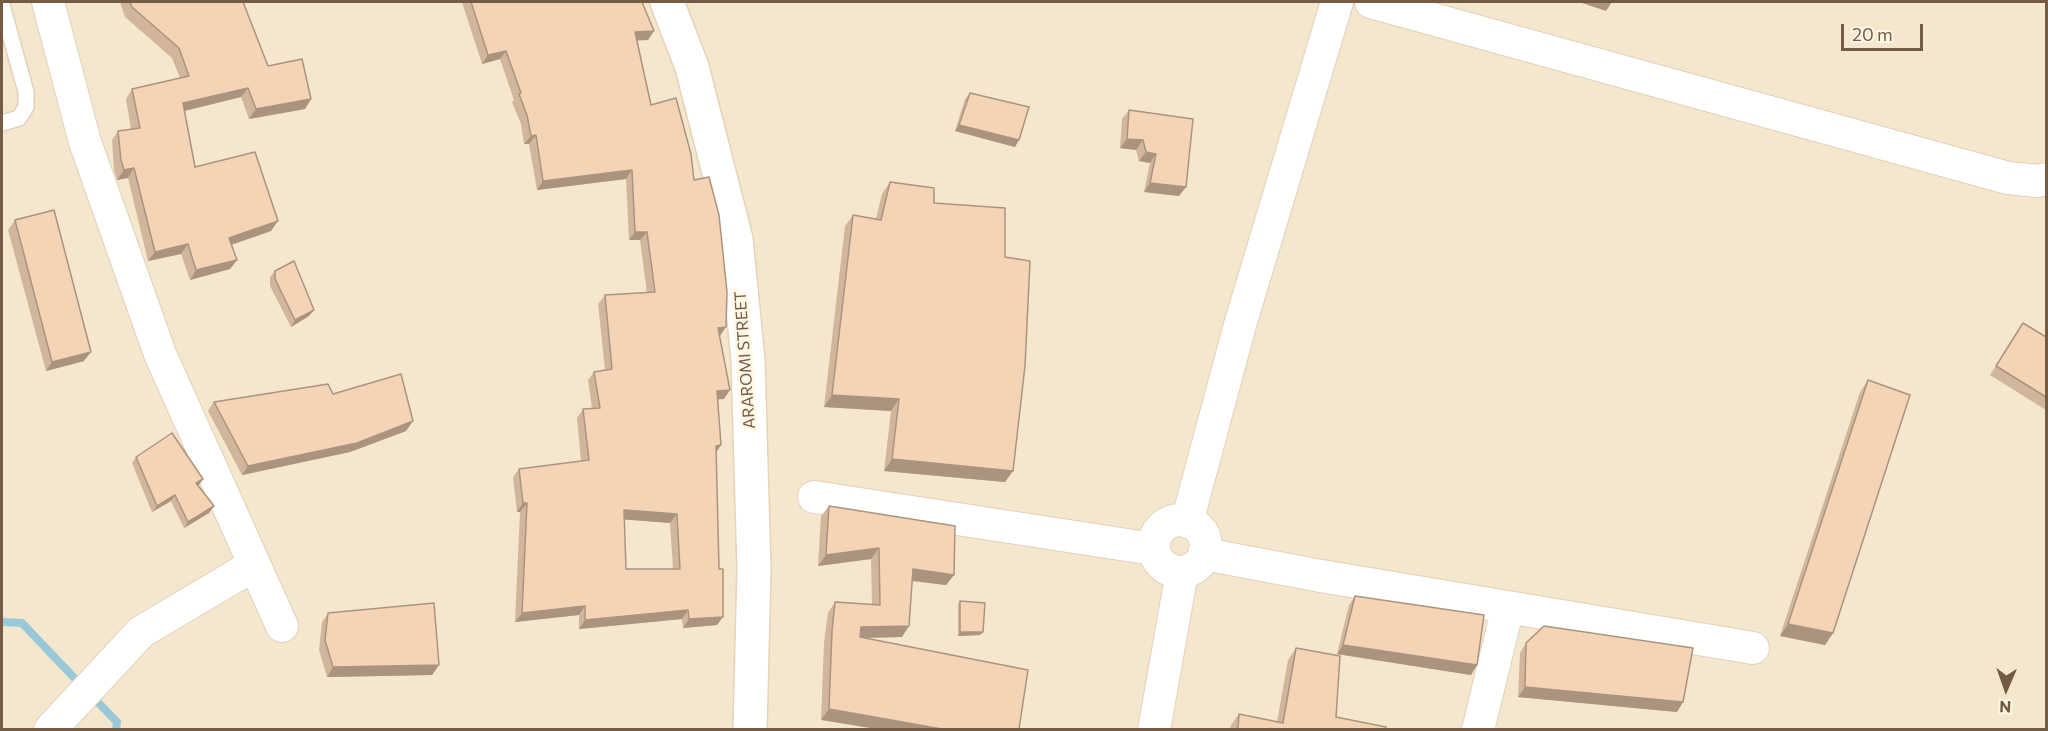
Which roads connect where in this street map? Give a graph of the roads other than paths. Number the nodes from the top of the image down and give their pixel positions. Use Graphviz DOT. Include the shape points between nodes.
graph roads {
  1 [pos="48,2"];
  2 [pos="668,2"];
  3 [pos="1337,2"];
  4 [pos="1371,2"];
  5 [pos="2,5"];
  6 [pos="2,123"];
  7 [pos="2046,179"];
  8 [pos="814,497"];
  9 [pos="1187,522"];
  10 [pos="1154,549"];
  11 [pos="1193,563"];
  12 [pos="254,565"];
  13 [pos="1508,607"];
  14 [pos="282,626"];
  15 [pos="1752,648"];
  16 [pos="50,729"];
  17 [pos="750,729"];
  18 [pos="1154,729"];
  19 [pos="1478,729"];
  1 -- 12 [label="street" via="85,142 160,354"];
  2 -- 17 [label="street, ARAROMI STREET" via="692,67 736,239 748,360 753,535"];
  3 -- 9 [label="street" via="1240,325"];
  4 -- 7 [label="street" via="2008,178"];
  5 -- 6 [label="lane" via="26,92 26,107 19,118"];
  8 -- 10 [label="street"];
  9 -- 10 [label="street" via="1167,523 1155,538"];
  9 -- 11 [label="street" via="1203,535 1206,544"];
  10 -- 11 [label="street" via="1156,558 1172,571"];
  11 -- 13 [label="street" via="1321,576"];
  11 -- 18 [label="street"];
  12 -- 14 [label="street"];
  12 -- 16 [label="street" via="141,632"];
  13 -- 15 [label="street"];
  13 -- 19 [label="street"];
}
